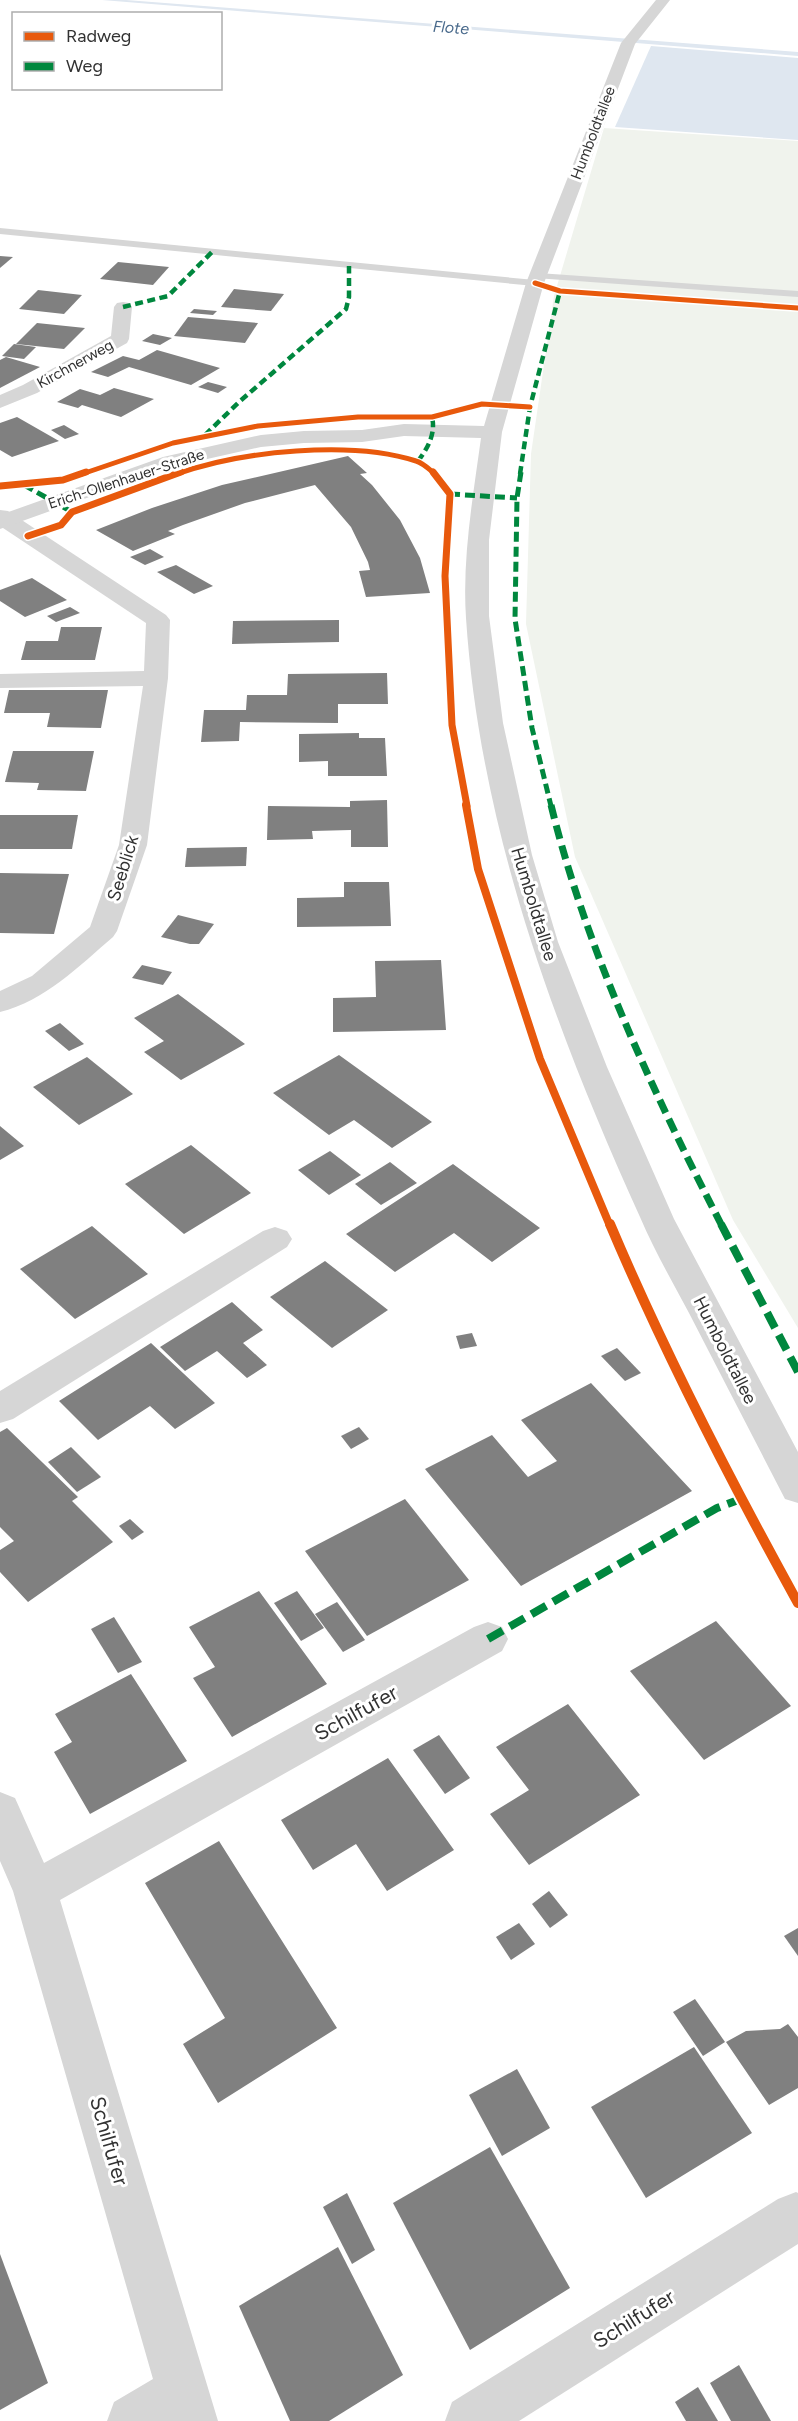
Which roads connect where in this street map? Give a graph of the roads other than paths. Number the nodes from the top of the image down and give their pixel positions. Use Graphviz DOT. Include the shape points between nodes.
graph roads {
  1 [pos="663,0"];
  2 [pos="0,231"];
  3 [pos="536,279"];
  4 [pos="798,294"];
  5 [pos="123,306"];
  6 [pos="0,402"];
  7 [pos="491,440"];
  8 [pos="2,520"];
  9 [pos="156,678"];
  10 [pos="0,681"];
  11 [pos="0,1003"];
  12 [pos="275,1239"];
  13 [pos="0,1409"];
  14 [pos="798,1488"];
  15 [pos="488,1639"];
  16 [pos="0,1812"];
  17 [pos="35,1891"];
  18 [pos="796,2217"];
  19 [pos="187,2406"];
  20 [pos="134,2421"];
  21 [pos="471,2421"];
  1 -- 3 [label="street, Humboldtallee" via="631,38"];
  2 -- 3 [label="lane"];
  3 -- 4 [label="lane"];
  3 -- 7 [label="street, Humboldtallee"];
  5 -- 6 [label="street, Kirchnerweg" via="120,339"];
  7 -- 8 [label="street, Erich-Ollenhauer-Straße" via="399,444 362,436 261,441 170,461"];
  7 -- 14 [label="street, Humboldtallee" via="478,540 477,616 490,723 521,866 544,942 588,1057 657,1219"];
  8 -- 9 [label="street, Seeblick" via="158,620"];
  9 -- 10 [label="street"];
  9 -- 11 [label="street, Seeblick" via="133,845 103,931 42,982"];
  12 -- 13 [label="street"];
  15 -- 17 [label="street, Schilfufer"];
  16 -- 17 [label="street, Schilfufer"];
  17 -- 19 [label="street, Schilfufer"];
  18 -- 21 [label="street, Schilfufer"];
  19 -- 20 [label="street, Schilfufer"];
}
